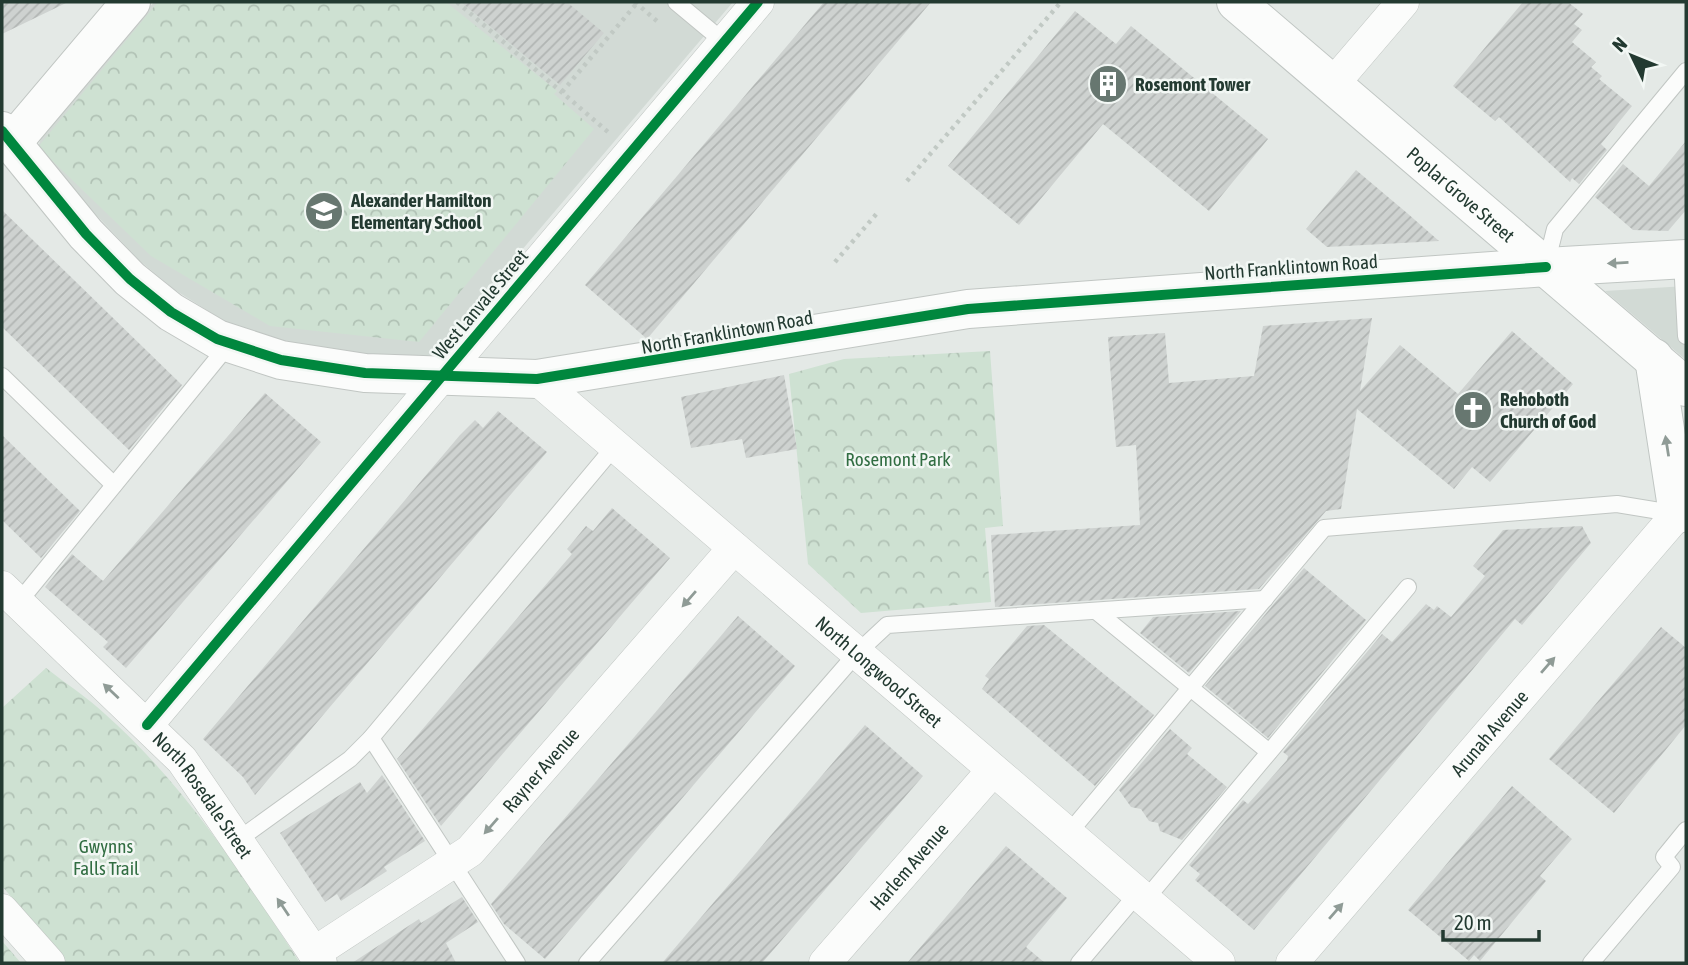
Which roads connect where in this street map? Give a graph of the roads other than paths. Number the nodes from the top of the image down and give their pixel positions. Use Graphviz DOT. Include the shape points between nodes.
graph roads {
  1 [pos="131,2"];
  2 [pos="676,2"];
  3 [pos="758,2"];
  4 [pos="1236,2"];
  5 [pos="1403,2"];
  6 [pos="724,42"];
  7 [pos="1686,71"];
  8 [pos="1333,84"];
  9 [pos="6,138"];
  10 [pos="1684,260"];
  11 [pos="1546,267"];
  12 [pos="1686,336"];
  13 [pos="230,343"];
  14 [pos="1654,358"];
  15 [pos="2,376"];
  16 [pos="440,378"];
  17 [pos="537,379"];
  18 [pos="1686,387"];
  19 [pos="615,446"];
  20 [pos="114,485"];
  21 [pos="1682,509"];
  22 [pos="734,548"];
  23 [pos="1408,587"];
  24 [pos="6,592"];
  25 [pos="1265,599"];
  26 [pos="1096,611"];
  27 [pos="857,653"];
  28 [pos="1191,688"];
  29 [pos="146,724"];
  30 [pos="371,738"];
  31 [pos="1269,752"];
  32 [pos="993,770"];
  33 [pos="1686,830"];
  34 [pos="1068,834"];
  35 [pos="238,840"];
  36 [pos="452,863"];
  37 [pos="1141,897"];
  38 [pos="2,910"];
  39 [pos="317,958"];
  40 [pos="49,963"];
  41 [pos="517,963"];
  42 [pos="587,963"];
  43 [pos="825,963"];
  44 [pos="1079,963"];
  45 [pos="1219,963"];
  46 [pos="1292,963"];
  47 [pos="1591,963"];
  1 -- 9 [label="street"];
  2 -- 6 [label="lane"];
  3 -- 6 [label="street, West Lanvale Street"];
  4 -- 8 [label="street, Poplar Grove Street"];
  5 -- 8 [label="street"];
  6 -- 16 [label="street, West Lanvale Street"];
  7 -- 11 [label="lane" via="1555,229"];
  8 -- 11 [label="street, Poplar Grove Street"];
  9 -- 13 [label="street, North Franklintown Road" via="130,279 171,312"];
  10 -- 11 [label="street, North Franklintown Road, one-way"];
  10 -- 12 [label="lane"];
  11 -- 14 [label="street, Poplar Grove Street"];
  11 -- 17 [label="street, North Franklintown Road" via="968,309"];
  13 -- 16 [label="street, North Franklintown Road" via="281,360"];
  13 -- 20 [label="lane"];
  14 -- 18 [label="street, Poplar Grove Street"];
  21 -- 14 [label="street, one-way"];
  15 -- 20 [label="lane"];
  16 -- 17 [label="street, North Franklintown Road"];
  16 -- 29 [label="street, West Lanvale Street"];
  17 -- 19 [label="street, North Longwood Street"];
  19 -- 22 [label="street, North Longwood Street"];
  19 -- 30 [label="lane"];
  20 -- 24 [label="lane"];
  21 -- 25 [label="lane" via="1617,504 1324,528"];
  46 -- 21 [label="street, Arunah Avenue, one-way"];
  22 -- 27 [label="street, North Longwood Street"];
  22 -- 36 [label="street, Rayner Avenue, one-way" via="470,851"];
  23 -- 31 [label="lane"];
  29 -- 24 [label="street, North Rosedale Street, one-way"];
  25 -- 26 [label="lane"];
  25 -- 28 [label="lane"];
  26 -- 27 [label="lane" via="887,625"];
  26 -- 28 [label="lane"];
  27 -- 32 [label="street, North Longwood Street"];
  27 -- 42 [label="lane"];
  28 -- 31 [label="lane"];
  28 -- 34 [label="lane"];
  29 -- 35 [label="street, North Rosedale Street" via="182,760"];
  30 -- 35 [label="lane" via="350,760"];
  30 -- 36 [label="lane"];
  31 -- 37 [label="lane"];
  32 -- 34 [label="street, North Longwood Street"];
  32 -- 43 [label="street, Harlem Avenue"];
  33 -- 47 [label="lane" via="1664,857 1672,867"];
  34 -- 37 [label="street, North Longwood Street"];
  39 -- 35 [label="street, North Rosedale Street, one-way"];
  36 -- 39 [label="street, Rayner Avenue"];
  36 -- 41 [label="lane"];
  37 -- 44 [label="lane"];
  37 -- 45 [label="street, North Longwood Street"];
  38 -- 40 [label="street"];
}
